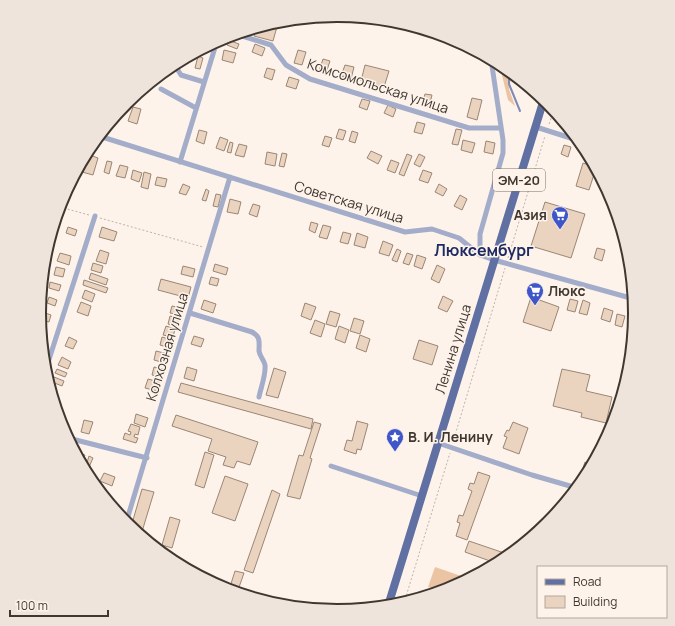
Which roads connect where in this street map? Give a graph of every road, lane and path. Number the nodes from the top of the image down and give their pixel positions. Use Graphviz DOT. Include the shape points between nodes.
graph roads {
  1 [pos="245,37"];
  2 [pos="213,50"];
  3 [pos="492,67"];
  4 [pos="178,70"];
  5 [pos="204,82"];
  6 [pos="161,89"];
  7 [pos="542,106"];
  8 [pos="196,108"];
  9 [pos="552,116"];
  10 [pos="536,127"];
  11 [pos="501,128"];
  12 [pos="546,131"];
  13 [pos="105,138"];
  14 [pos="569,138"];
  15 [pos="180,162"];
  16 [pos="230,177"];
  17 [pos="66,209"];
  18 [pos="95,216"];
  19 [pos="209,249"];
  20 [pos="480,256"];
  21 [pos="494,260"];
  22 [pos="506,264"];
  23 [pos="628,297"];
  24 [pos="190,313"];
  25 [pos="50,357"];
  26 [pos="259,397"];
  27 [pos="76,440"];
  28 [pos="438,443"];
  29 [pos="452,448"];
  30 [pos="147,458"];
  31 [pos="331,466"];
  32 [pos="571,486"];
  33 [pos="422,496"];
  34 [pos="129,515"];
  35 [pos="406,595"];
  36 [pos="390,599"];
  1 -- 11 [label="street, Комсомольская улица" via="271,45 286,65 310,79 469,128"];
  2 -- 5 [label="street"];
  3 -- 11 [label="street"];
  4 -- 5 [label="street" via="181,75"];
  5 -- 8 [label="street"];
  6 -- 8 [label="street"];
  7 -- 10 [label="main road, Ленина улица / ЭМ-20"];
  8 -- 15 [label="street"];
  9 -- 12 [label="path"];
  10 -- 12 [label="street"];
  10 -- 21 [label="main road, Ленина улица / ЭМ-20"];
  11 -- 20 [label="street" via="504,140 503,153 480,234"];
  12 -- 14 [label="street"];
  12 -- 22 [label="path"];
  13 -- 15 [label="street, Советская улица"];
  15 -- 16 [label="street, Советская улица"];
  16 -- 19 [label="street, Колхозная улица"];
  16 -- 20 [label="street, Советская улица" via="405,232 432,229 459,238"];
  17 -- 18 [label="path"];
  18 -- 19 [label="path"];
  18 -- 25 [label="street"];
  19 -- 24 [label="street, Колхозная улица"];
  20 -- 21 [label="street, Советская улица"];
  21 -- 22 [label="street, Советская улица"];
  21 -- 28 [label="main road, Ленина улица / ЭМ-20"];
  22 -- 23 [label="street, Советская улица"];
  22 -- 29 [label="path"];
  24 -- 26 [label="street" via="257,335 260,339 259,351 265,369"];
  24 -- 30 [label="street, Колхозная улица"];
  27 -- 30 [label="street"];
  28 -- 29 [label="street"];
  28 -- 33 [label="main road, Ленина улица / ЭМ-20"];
  29 -- 32 [label="street"];
  29 -- 35 [label="path"];
  30 -- 34 [label="street, Колхозная улица"];
  31 -- 33 [label="street"];
  33 -- 36 [label="main road, Ленина улица / ЭМ-20"];
}
